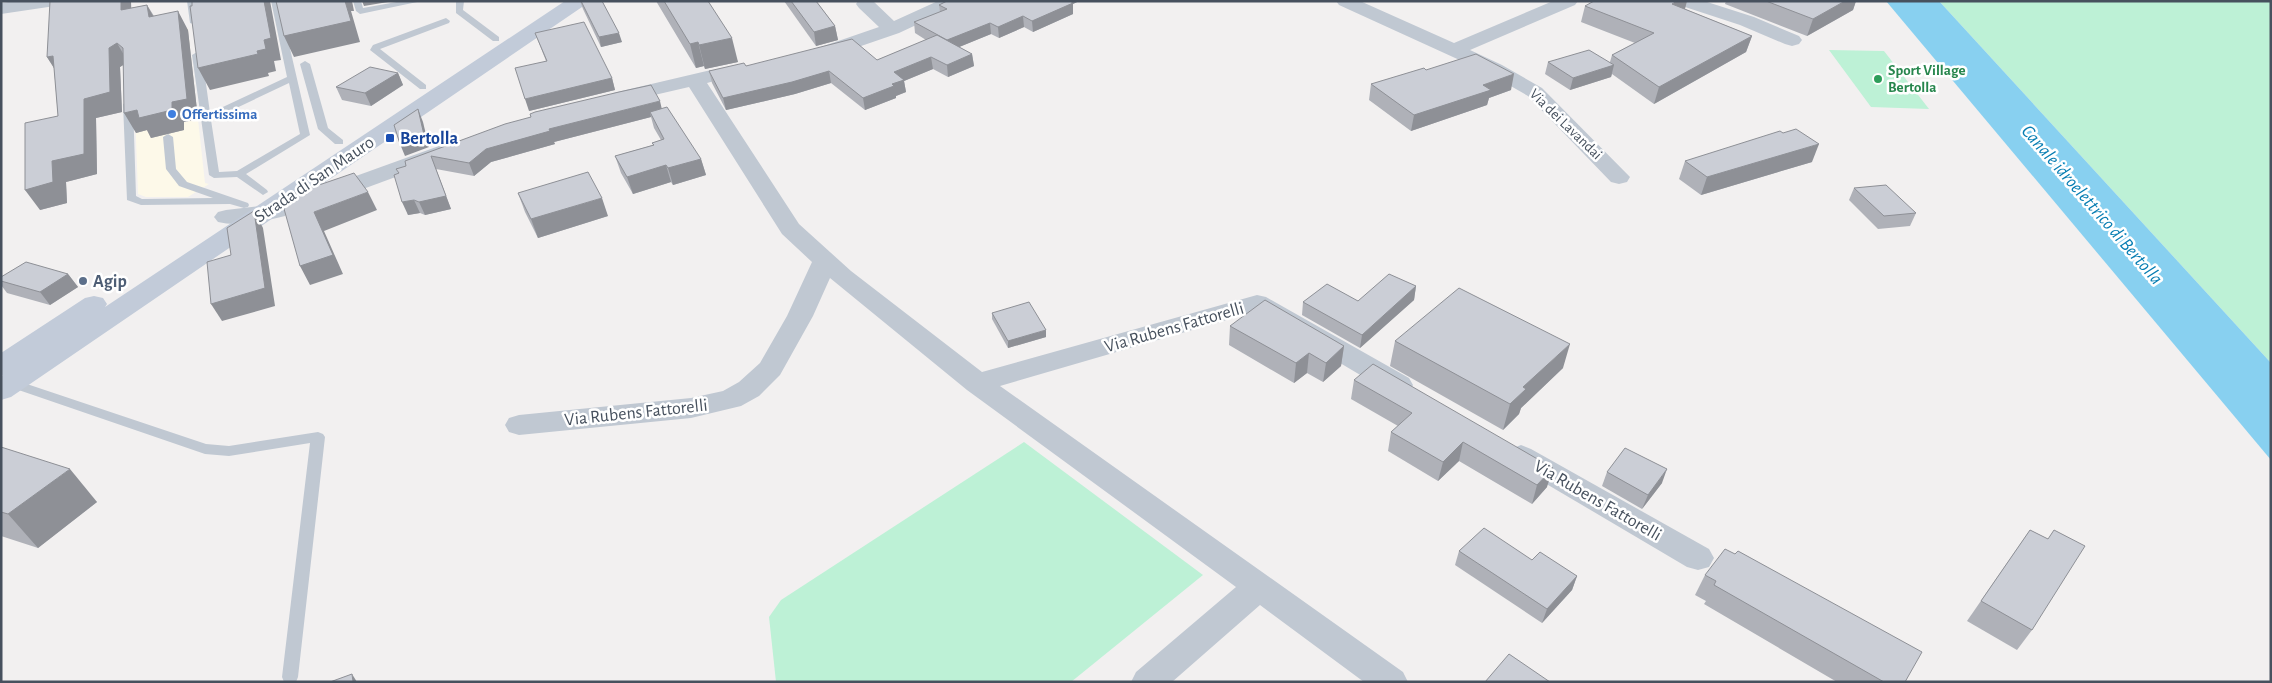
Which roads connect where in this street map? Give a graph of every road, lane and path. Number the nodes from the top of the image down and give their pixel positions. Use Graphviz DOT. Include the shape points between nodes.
graph roads {
  1 [pos="55,1"];
  2 [pos="191,1"];
  3 [pos="275,1"];
  4 [pos="357,1"];
  5 [pos="418,1"];
  6 [pos="460,1"];
  7 [pos="555,1"];
  8 [pos="578,1"];
  9 [pos="953,1"];
  10 [pos="1345,1"];
  11 [pos="1569,1"];
  12 [pos="1685,1"];
  13 [pos="865,4"];
  14 [pos="1,9"];
  15 [pos="446,21"];
  16 [pos="892,29"];
  17 [pos="496,39"];
  18 [pos="1792,40"];
  19 [pos="1455,50"];
  20 [pos="804,56"];
  21 [pos="305,64"];
  22 [pos="730,72"];
  23 [pos="292,78"];
  24 [pos="694,79"];
  25 [pos="423,87"];
  26 [pos="127,96"];
  27 [pos="606,100"];
  28 [pos="205,119"];
  29 [pos="168,137"];
  30 [pos="339,142"];
  31 [pos="456,147"];
  32 [pos="239,174"];
  33 [pos="1620,177"];
  34 [pos="245,206"];
  35 [pos="825,261"];
  36 [pos="4,380"];
  37 [pos="977,383"];
  38 [pos="1421,398"];
  39 [pos="519,425"];
  40 [pos="1499,443"];
  41 [pos="1698,558"];
  42 [pos="1260,586"];
  43 [pos="290,677"];
  44 [pos="1148,682"];
  45 [pos="1391,682"];
  1 -- 14 [label="street"];
  2 -- 28 [label="lane"];
  3 -- 23 [label="lane"];
  4 -- 5 [label="lane" via="360,12"];
  6 -- 17 [label="lane" via="460,10"];
  7 -- 17 [label="main road, Strada di San Mauro"];
  8 -- 34 [label="main road, Strada di San Mauro"];
  9 -- 16 [label="street"];
  10 -- 19 [label="street, Via dei Lavandai"];
  11 -- 19 [label="street"];
  12 -- 18 [label="street"];
  13 -- 16 [label="street"];
  15 -- 25 [label="lane" via="376,47 375,50"];
  16 -- 20 [label="street" via="831,51"];
  17 -- 25 [label="main road, Strada di San Mauro"];
  19 -- 33 [label="street, Via dei Lavandai" via="1495,68 1535,92"];
  21 -- 30 [label="lane" via="323,129"];
  22 -- 24 [label="street"];
  23 -- 28 [label="lane"];
  23 -- 32 [label="lane" via="305,135"];
  24 -- 27 [label="street"];
  24 -- 35 [label="street" via="790,229"];
  25 -- 30 [label="main road, Strada di San Mauro"];
  26 -- 34 [label="lane, Strada di San Mauro" via="132,198 142,202"];
  28 -- 32 [label="lane" via="214,175"];
  29 -- 34 [label="lane" via="171,169 183,184"];
  30 -- 34 [label="main road, Strada di San Mauro"];
  31 -- 34 [label="street" via="309,202"];
  32 -- 34 [label="lane"];
  34 -- 36 [label="main road, Strada di San Mauro"];
  34 -- 36 [label="main road, Strada di San Mauro"];
  35 -- 37 [label="street"];
  35 -- 39 [label="street, Via Rubens Fattorelli" via="770,370 731,399 691,408"];
  36 -- 43 [label="lane" via="205,449 228,451 318,437"];
  37 -- 38 [label="street, Via Rubens Fattorelli" via="1257,303"];
  37 -- 42 [label="street"];
  40 -- 41 [label="street, Via Rubens Fattorelli"];
  42 -- 44 [label="street"];
  42 -- 45 [label="street"];
}
